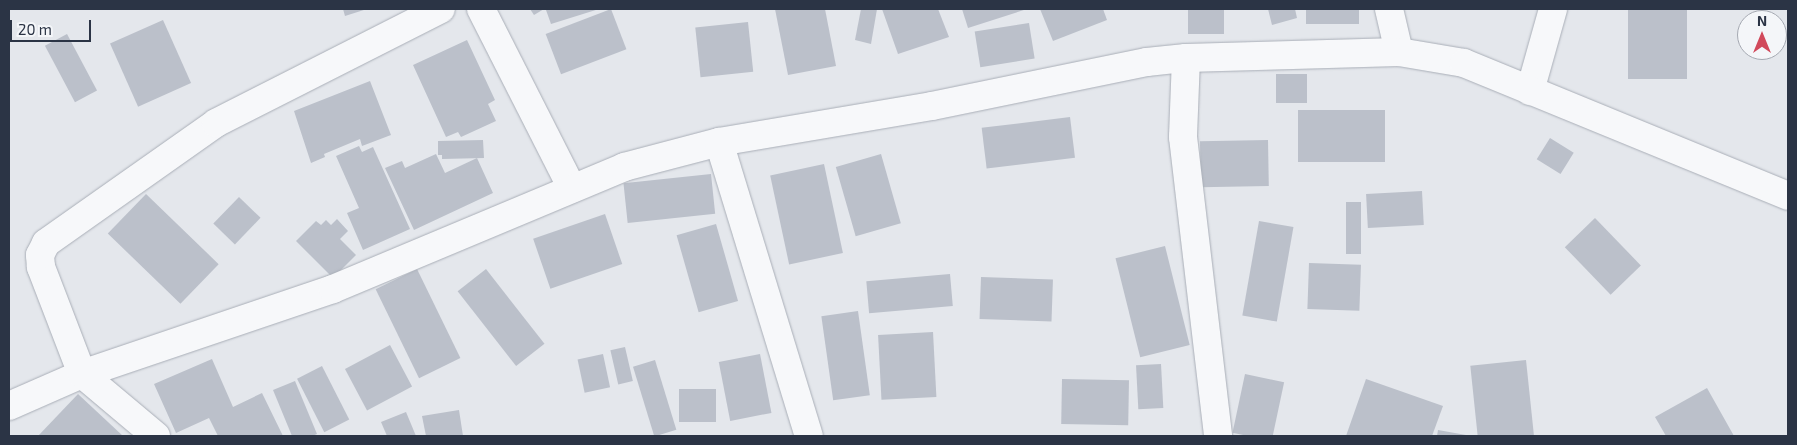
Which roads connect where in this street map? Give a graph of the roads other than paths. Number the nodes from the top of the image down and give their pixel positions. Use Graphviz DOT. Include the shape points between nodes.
graph roads {
  1 [pos="441,9"];
  2 [pos="481,9"];
  3 [pos="1389,9"];
  4 [pos="1553,9"];
  5 [pos="1399,52"];
  6 [pos="1186,58"];
  7 [pos="1530,90"];
  8 [pos="719,142"];
  9 [pos="572,188"];
  10 [pos="1788,196"];
  11 [pos="82,374"];
  12 [pos="9,406"];
  13 [pos="156,436"];
  14 [pos="809,436"];
  15 [pos="1218,436"];
  1 -- 11 [label="street" via="216,122 46,243 40,256 41,267"];
  2 -- 9 [label="street"];
  3 -- 5 [label="street"];
  4 -- 7 [label="street"];
  5 -- 6 [label="street"];
  5 -- 7 [label="street" via="1464,64"];
  6 -- 8 [label="street"];
  6 -- 15 [label="street" via="1183,137"];
  7 -- 10 [label="street"];
  8 -- 9 [label="street" via="624,167"];
  8 -- 14 [label="street"];
  9 -- 11 [label="street" via="332,289"];
  11 -- 12 [label="street"];
  11 -- 13 [label="street"];
}
